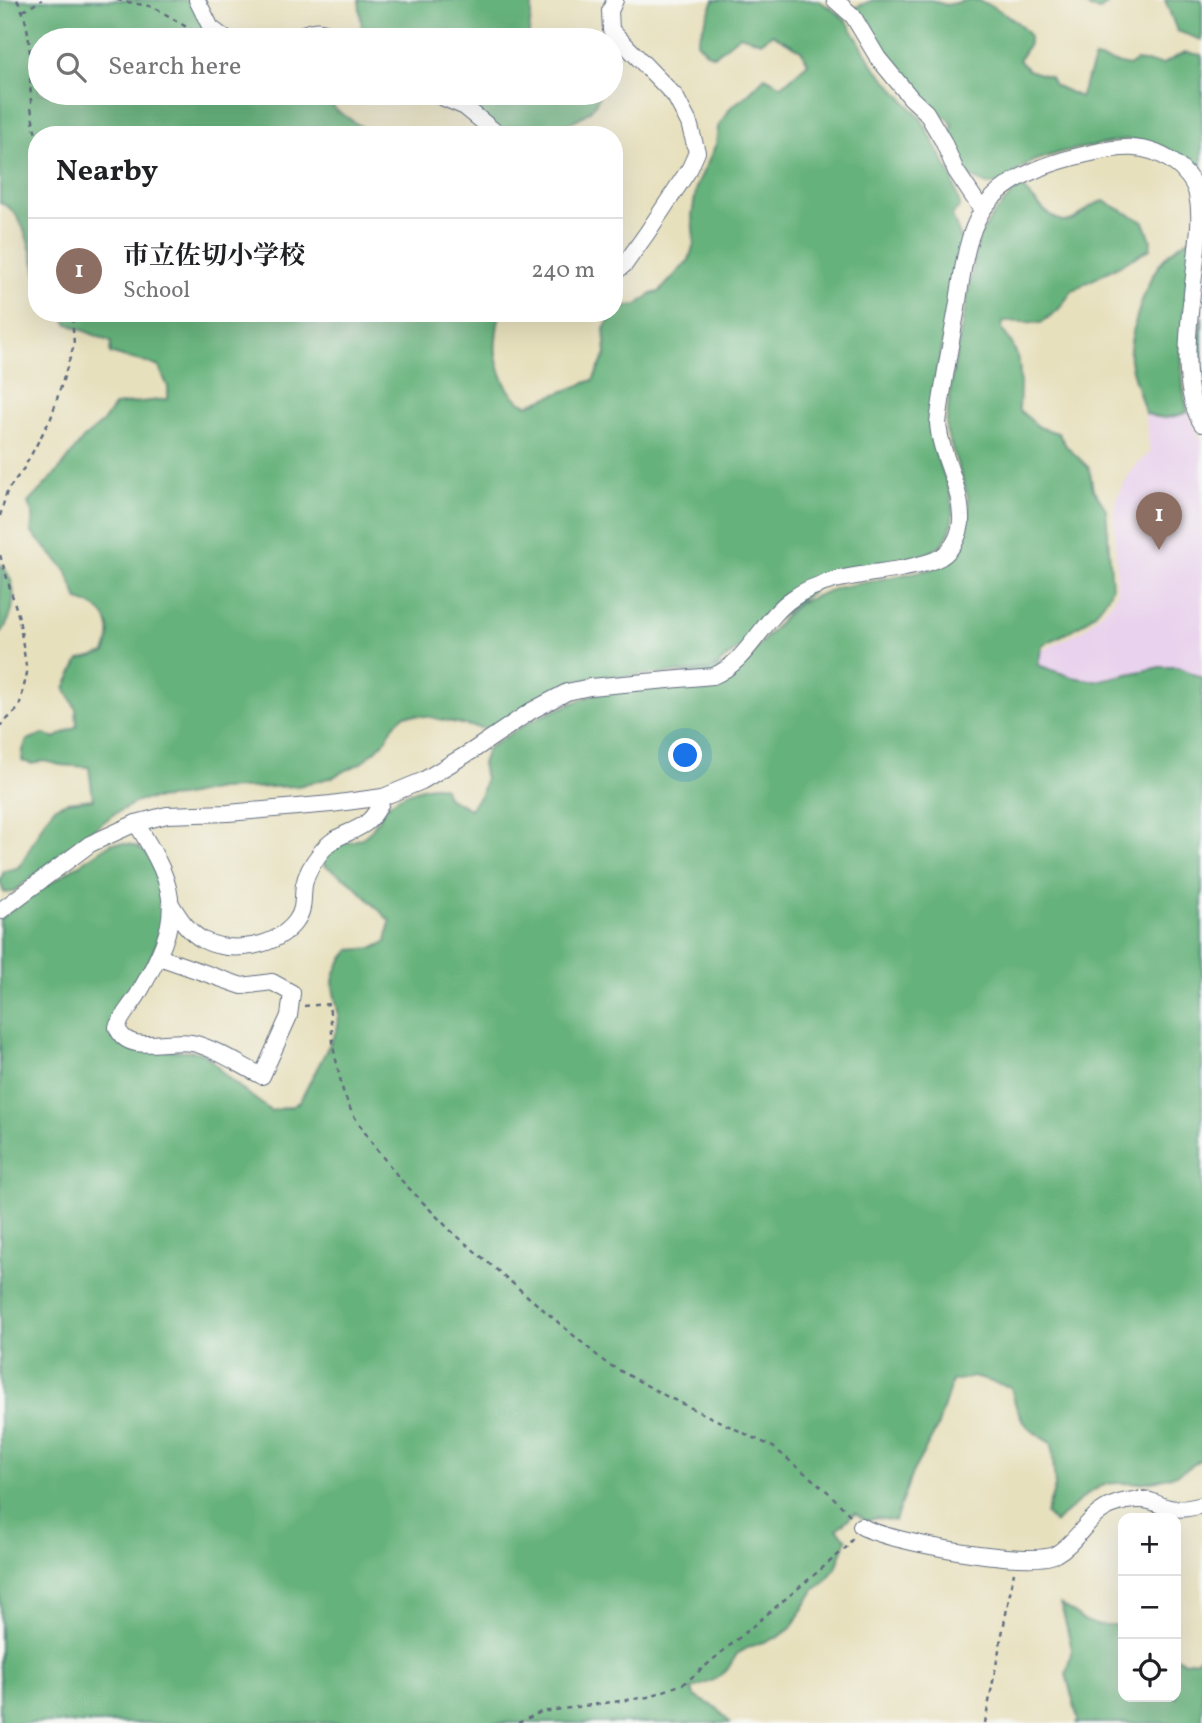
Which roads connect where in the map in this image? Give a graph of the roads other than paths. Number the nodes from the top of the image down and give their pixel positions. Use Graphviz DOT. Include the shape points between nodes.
graph roads {
  1 [pos="197,0"];
  2 [pos="615,0"];
  3 [pos="835,0"];
  4 [pos="212,28"];
  5 [pos="611,28"];
  6 [pos="623,42"];
  7 [pos="460,105"];
  8 [pos="488,126"];
  9 [pos="982,210"];
  10 [pos="623,266"];
  11 [pos="1202,424"];
  12 [pos="383,797"];
  13 [pos="136,823"];
  14 [pos="171,904"];
  15 [pos="0,911"];
  16 [pos="159,957"];
  17 [pos="1202,1505"];
  18 [pos="861,1526"];
  1 -- 4 [label="street"];
  2 -- 5 [label="street"];
  3 -- 9 [label="street" via="853,16 878,58 926,112"];
  6 -- 10 [label="street" via="675,96 697,152"];
  7 -- 8 [label="street"];
  9 -- 11 [label="street" via="1021,177 1048,164 1119,147 1152,151 1182,169 1197,193 1199,212 1187,358 1191,402"];
  9 -- 12 [label="street" via="963,274 938,423 962,520 943,556 918,566 811,588 792,598 736,662 713,676 567,692 422,781"];
  12 -- 13 [label="street" via="167,815"];
  12 -- 14 [label="street" via="370,820 323,849 307,875 297,920 273,939 237,948 202,939"];
  13 -- 14 [label="street" via="158,859"];
  13 -- 15 [label="street" via="90,844"];
  14 -- 16 [label="street"];
  16 -- 16 [label="street" via="134,1002 122,1013 117,1027 120,1035 142,1044 190,1043 262,1076 289,1016 292,993 272,982 242,986"];
  17 -- 18 [label="street" via="1169,1508 1133,1500 1110,1505 1056,1555 1041,1558 919,1545"];
}
